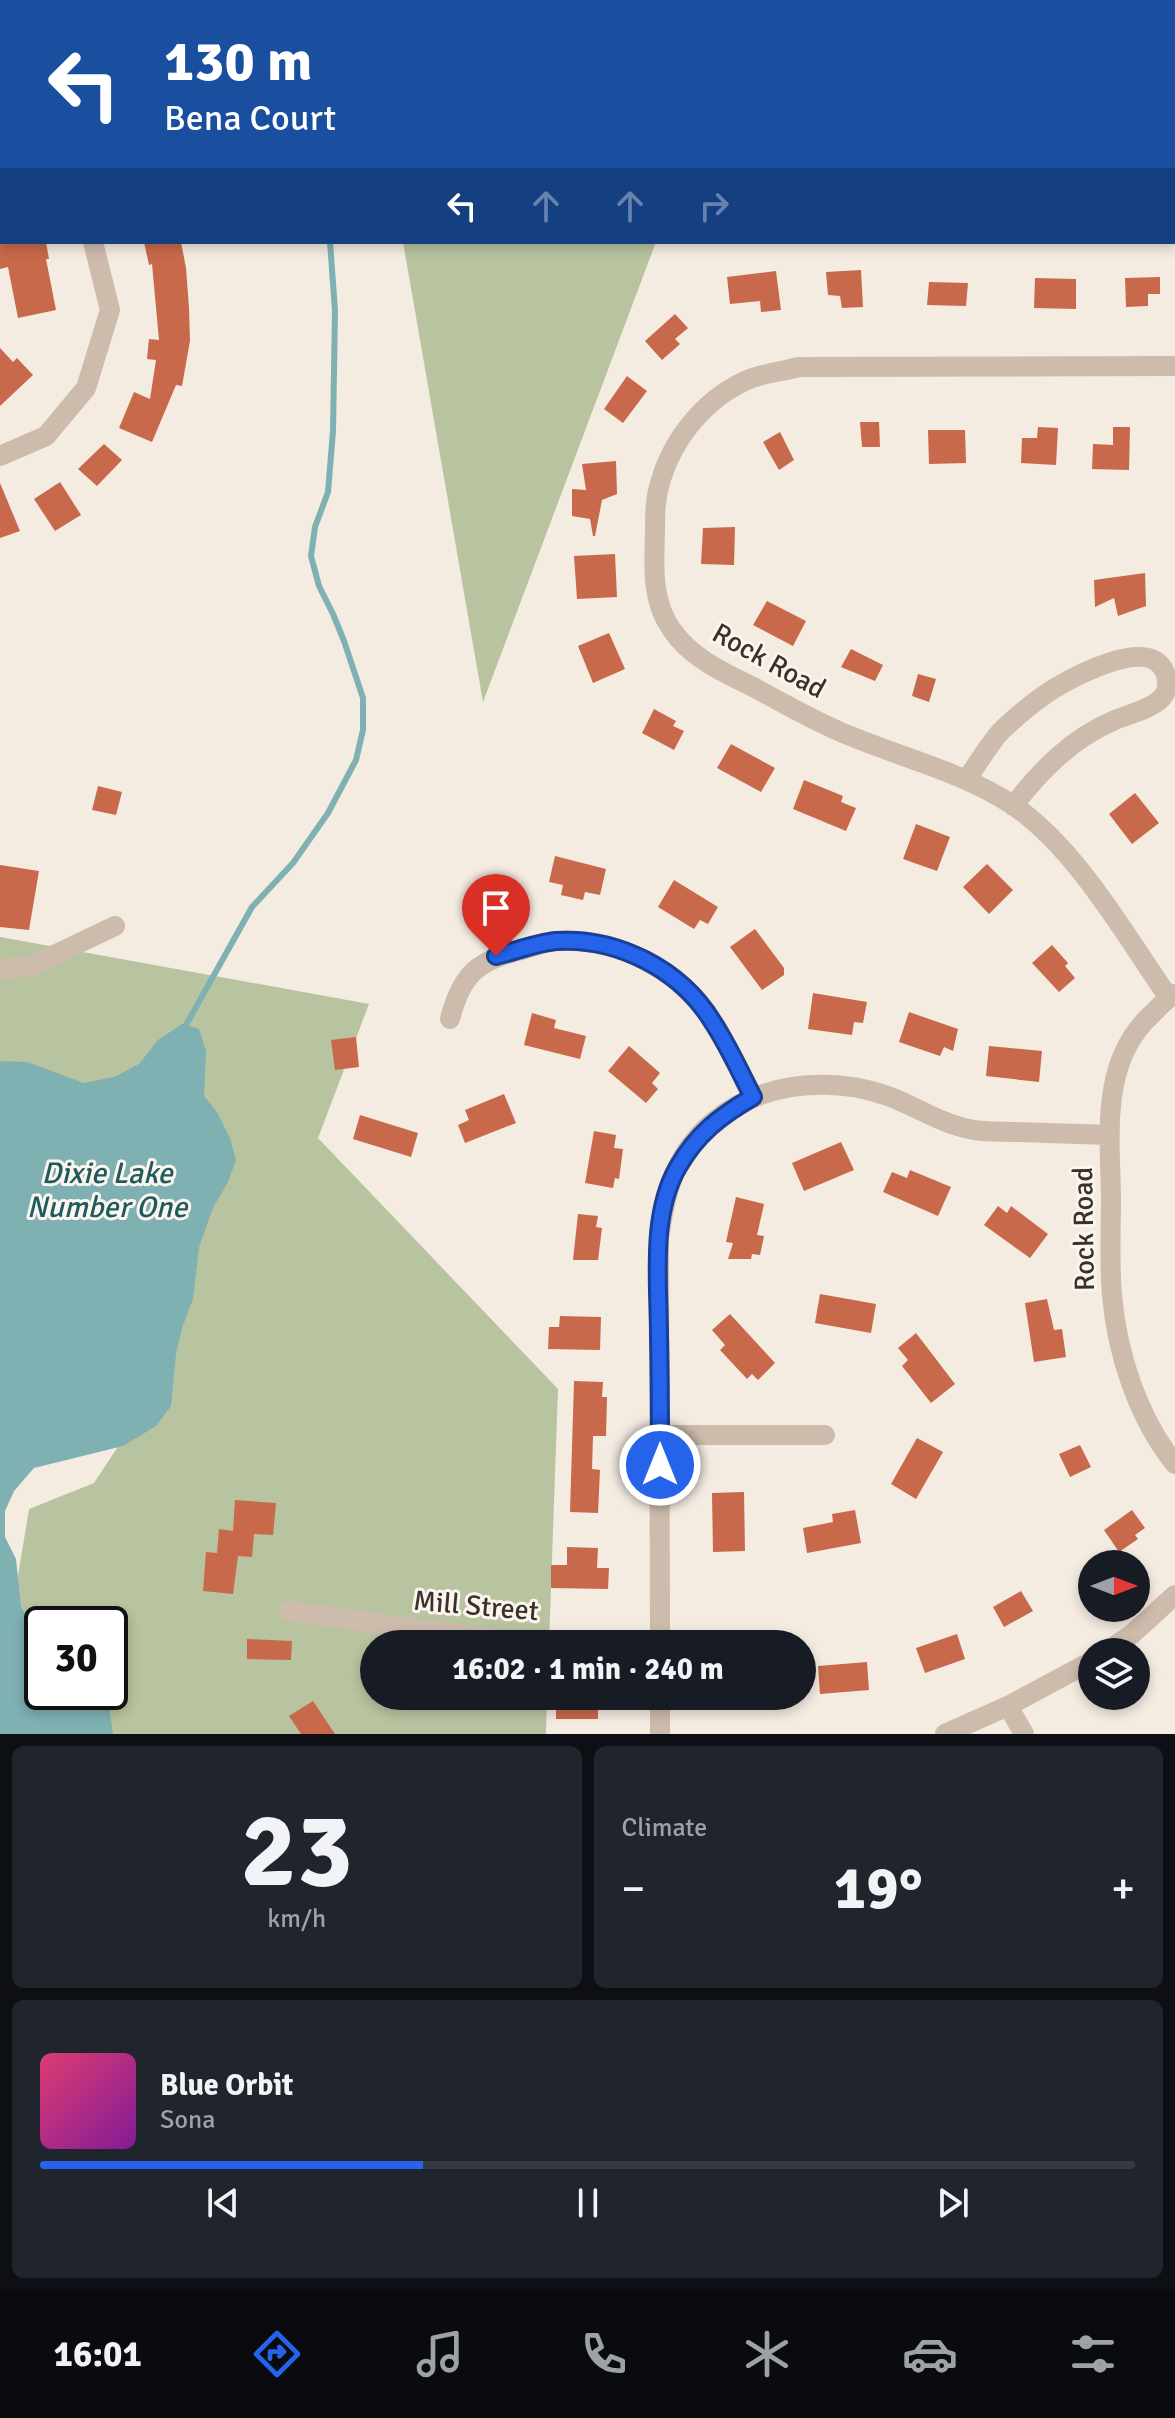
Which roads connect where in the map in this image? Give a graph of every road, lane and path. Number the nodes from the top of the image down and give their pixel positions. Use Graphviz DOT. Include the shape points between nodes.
graph roads {
  1 [pos="94,244"];
  2 [pos="1175,366"];
  3 [pos="0,456"];
  4 [pos="966,780"];
  5 [pos="1013,806"];
  6 [pos="115,926"];
  7 [pos="0,969"];
  8 [pos="1172,996"];
  9 [pos="450,1019"];
  10 [pos="753,1097"];
  11 [pos="1110,1135"];
  12 [pos="660,1435"];
  13 [pos="825,1435"];
  14 [pos="1175,1464"];
  15 [pos="1175,1595"];
  16 [pos="289,1611"];
  17 [pos="427,1630"];
  18 [pos="660,1630"];
  19 [pos="1126,1638"];
  20 [pos="1078,1668"];
  21 [pos="1008,1706"];
  22 [pos="660,1710"];
  23 [pos="660,1734"];
  24 [pos="945,1734"];
  25 [pos="1024,1734"];
  1 -- 3 [label="street" via="110,310 86,388 46,436"];
  2 -- 4 [label="street, Rock Road" via="799,367 752,378 714,400 675,445 656,496 654,580 671,630 691,652 727,674 850,736"];
  4 -- 5 [label="street, Rock Road"];
  4 -- 5 [label="street" via="1002,731 1052,690 1082,673 1140,656 1163,667 1166,692 1160,701 1072,744"];
  5 -- 8 [label="street, Rock Road" via="1074,862"];
  6 -- 7 [label="street" via="29,967"];
  8 -- 11 [label="street, Rock Road" via="1141,1024 1121,1056 1111,1091"];
  9 -- 10 [label="street" via="465,980 496,956 553,941 611,946 654,964 690,992 712,1020"];
  10 -- 11 [label="street" via="795,1085 839,1085 885,1095 973,1130"];
  10 -- 12 [label="street" via="698,1137 665,1199 659,1237"];
  11 -- 14 [label="street, Rock Road" via="1117,1333 1147,1420"];
  12 -- 13 [label="street"];
  12 -- 18 [label="street"];
  15 -- 19 [label="street"];
  16 -- 17 [label="street, Mill Street"];
  20 -- 21 [label="street"];
  21 -- 24 [label="street"];
  21 -- 25 [label="street"];
  22 -- 23 [label="street"];
}
